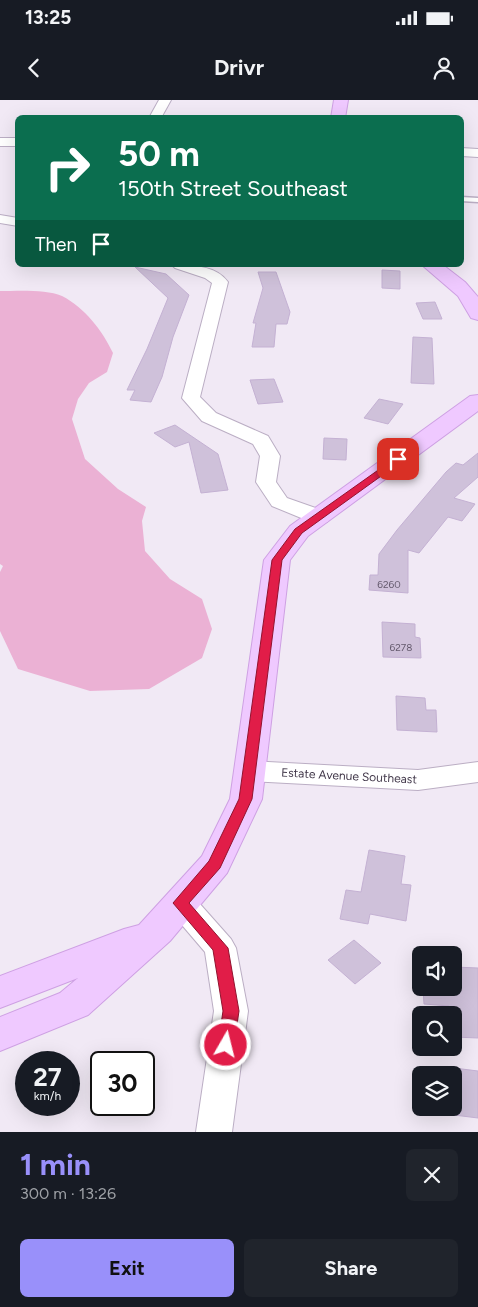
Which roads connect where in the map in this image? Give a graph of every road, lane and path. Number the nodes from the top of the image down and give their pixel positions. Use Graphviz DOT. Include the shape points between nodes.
graph roads {
  1 [pos="165,100"];
  2 [pos="341,100"];
  3 [pos="157,115"];
  4 [pos="338,115"];
  5 [pos="0,142"];
  6 [pos="15,142"];
  7 [pos="464,152"];
  8 [pos="478,153"];
  9 [pos="464,199"];
  10 [pos="478,200"];
  11 [pos="0,218"];
  12 [pos="15,221"];
  13 [pos="186,267"];
  14 [pos="434,267"];
  15 [pos="478,314"];
  16 [pos="478,401"];
  17 [pos="319,517"];
  18 [pos="249,771"];
  19 [pos="478,772"];
  20 [pos="181,903"];
  21 [pos="157,931"];
  22 [pos="0,992"];
  23 [pos="0,1034"];
  24 [pos="214,1132"];
  1 -- 3 [label="street"];
  2 -- 4 [label="street"];
  5 -- 6 [label="street"];
  7 -- 8 [label="street"];
  9 -- 10 [label="lane"];
  11 -- 12 [label="street"];
  13 -- 17 [label="street" via="211,275 220,282 191,398 209,417 261,440 270,456 266,482 279,502"];
  14 -- 15 [label="street" via="449,276 474,302"];
  16 -- 17 [label="street"];
  17 -- 18 [label="street" via="299,531 277,560"];
  18 -- 19 [label="street, Estate Avenue Southeast" via="418,780"];
  18 -- 20 [label="street" via="246,799 215,864"];
  20 -- 21 [label="street"];
  20 -- 24 [label="street" via="220,948 231,1011"];
  21 -- 22 [label="street"];
  21 -- 23 [label="street" via="74,1004"];
}
